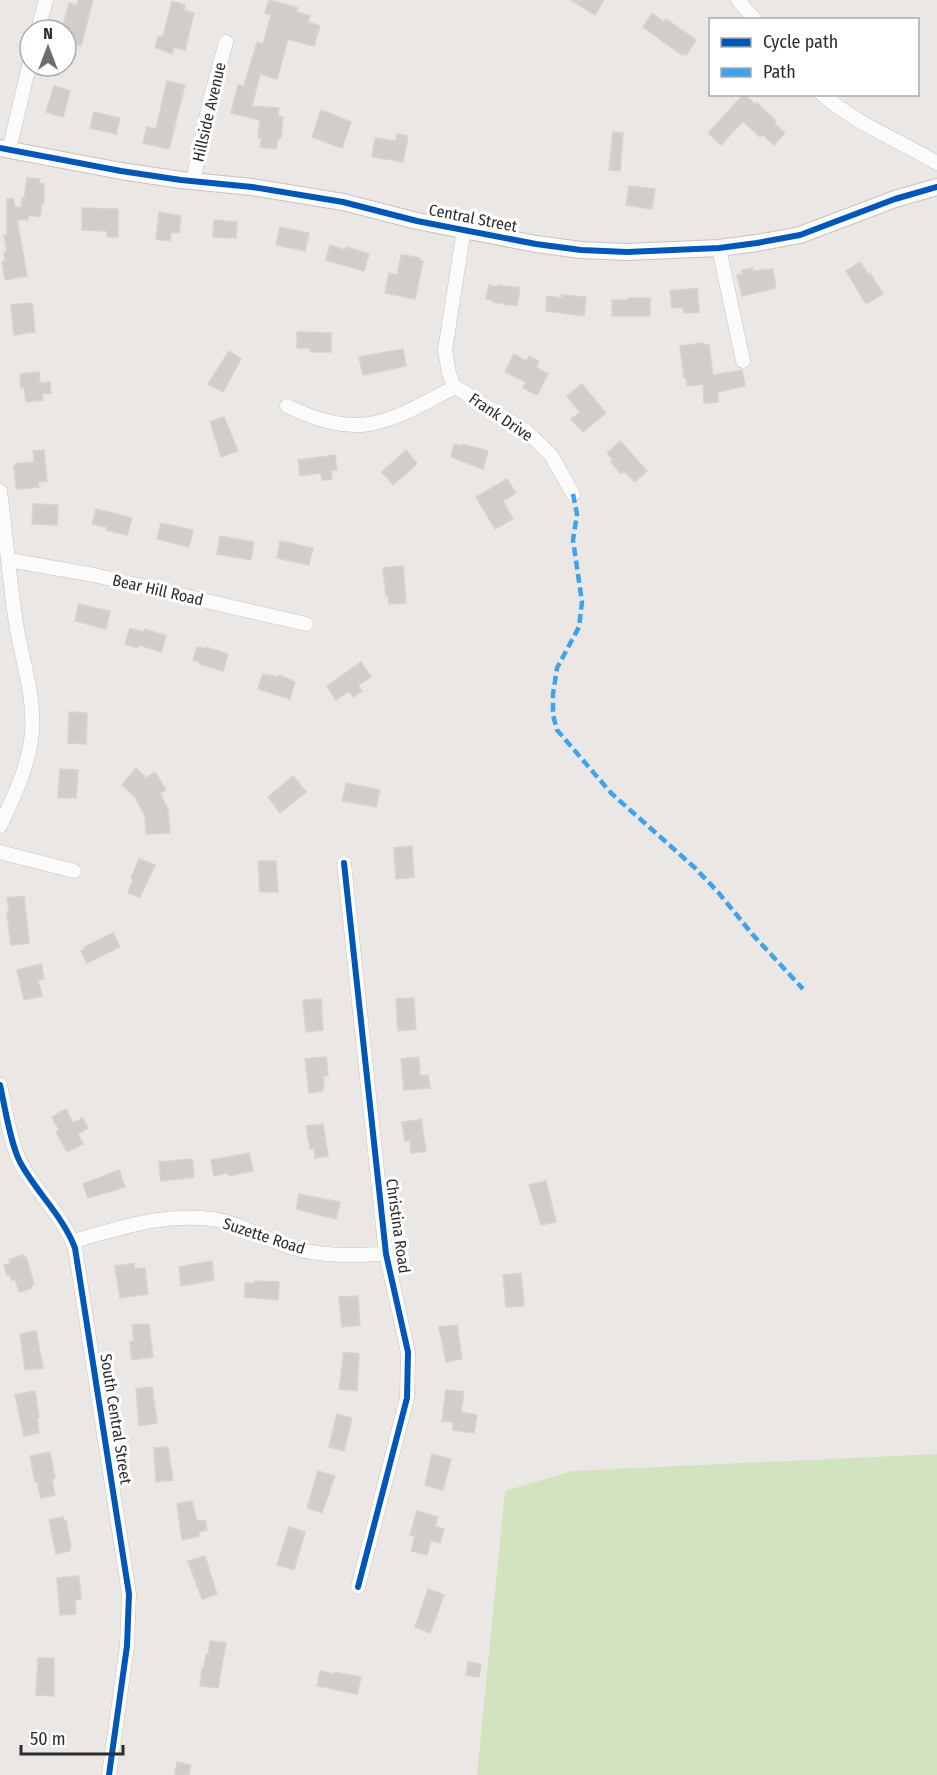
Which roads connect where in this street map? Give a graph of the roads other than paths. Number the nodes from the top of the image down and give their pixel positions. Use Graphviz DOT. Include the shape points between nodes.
graph roads {
  1 [pos="46,0"];
  2 [pos="738,0"];
  3 [pos="41,18"];
  4 [pos="753,18"];
  5 [pos="226,42"];
  6 [pos="25,78"];
  7 [pos="824,96"];
  8 [pos="5,149"];
  9 [pos="937,163"];
  10 [pos="193,181"];
  11 [pos="937,187"];
  12 [pos="464,229"];
  13 [pos="719,248"];
  14 [pos="743,361"];
  15 [pos="456,387"];
  16 [pos="287,406"];
  17 [pos="0,491"];
  18 [pos="573,494"];
  19 [pos="9,560"];
  20 [pos="306,624"];
  21 [pos="0,826"];
  22 [pos="0,852"];
  23 [pos="344,863"];
  24 [pos="74,871"];
  25 [pos="0,1085"];
  26 [pos="73,1241"];
  27 [pos="386,1254"];
  28 [pos="358,1587"];
  29 [pos="109,1775"];
  1 -- 3 [label="street"];
  2 -- 4 [label="street"];
  5 -- 10 [label="street, Hillside Avenue"];
  6 -- 8 [label="street"];
  7 -- 9 [label="street"];
  8 -- 10 [label="street, Central Street"];
  10 -- 12 [label="street, Central Street" via="252,186 343,202"];
  11 -- 13 [label="street, Central Street" via="800,235"];
  12 -- 13 [label="street, Central Street" via="581,250"];
  12 -- 15 [label="street, Frank Drive" via="445,350"];
  13 -- 14 [label="street"];
  15 -- 16 [label="street" via="393,418 365,426 313,418"];
  15 -- 18 [label="street, Frank Drive" via="526,431 551,454"];
  17 -- 19 [label="street"];
  19 -- 20 [label="street, Bear Hill Road" via="94,575"];
  19 -- 21 [label="street" via="15,621 33,715 26,767"];
  22 -- 24 [label="street"];
  23 -- 27 [label="street, Christina Road"];
  25 -- 26 [label="street, South Central Street" via="18,1159"];
  26 -- 27 [label="street, Suzette Road" via="171,1217 214,1220 255,1231 290,1247 332,1256"];
  26 -- 29 [label="street, South Central Street" via="129,1594 127,1646"];
  27 -- 28 [label="street, Christina Road" via="408,1352 407,1398"];
}
